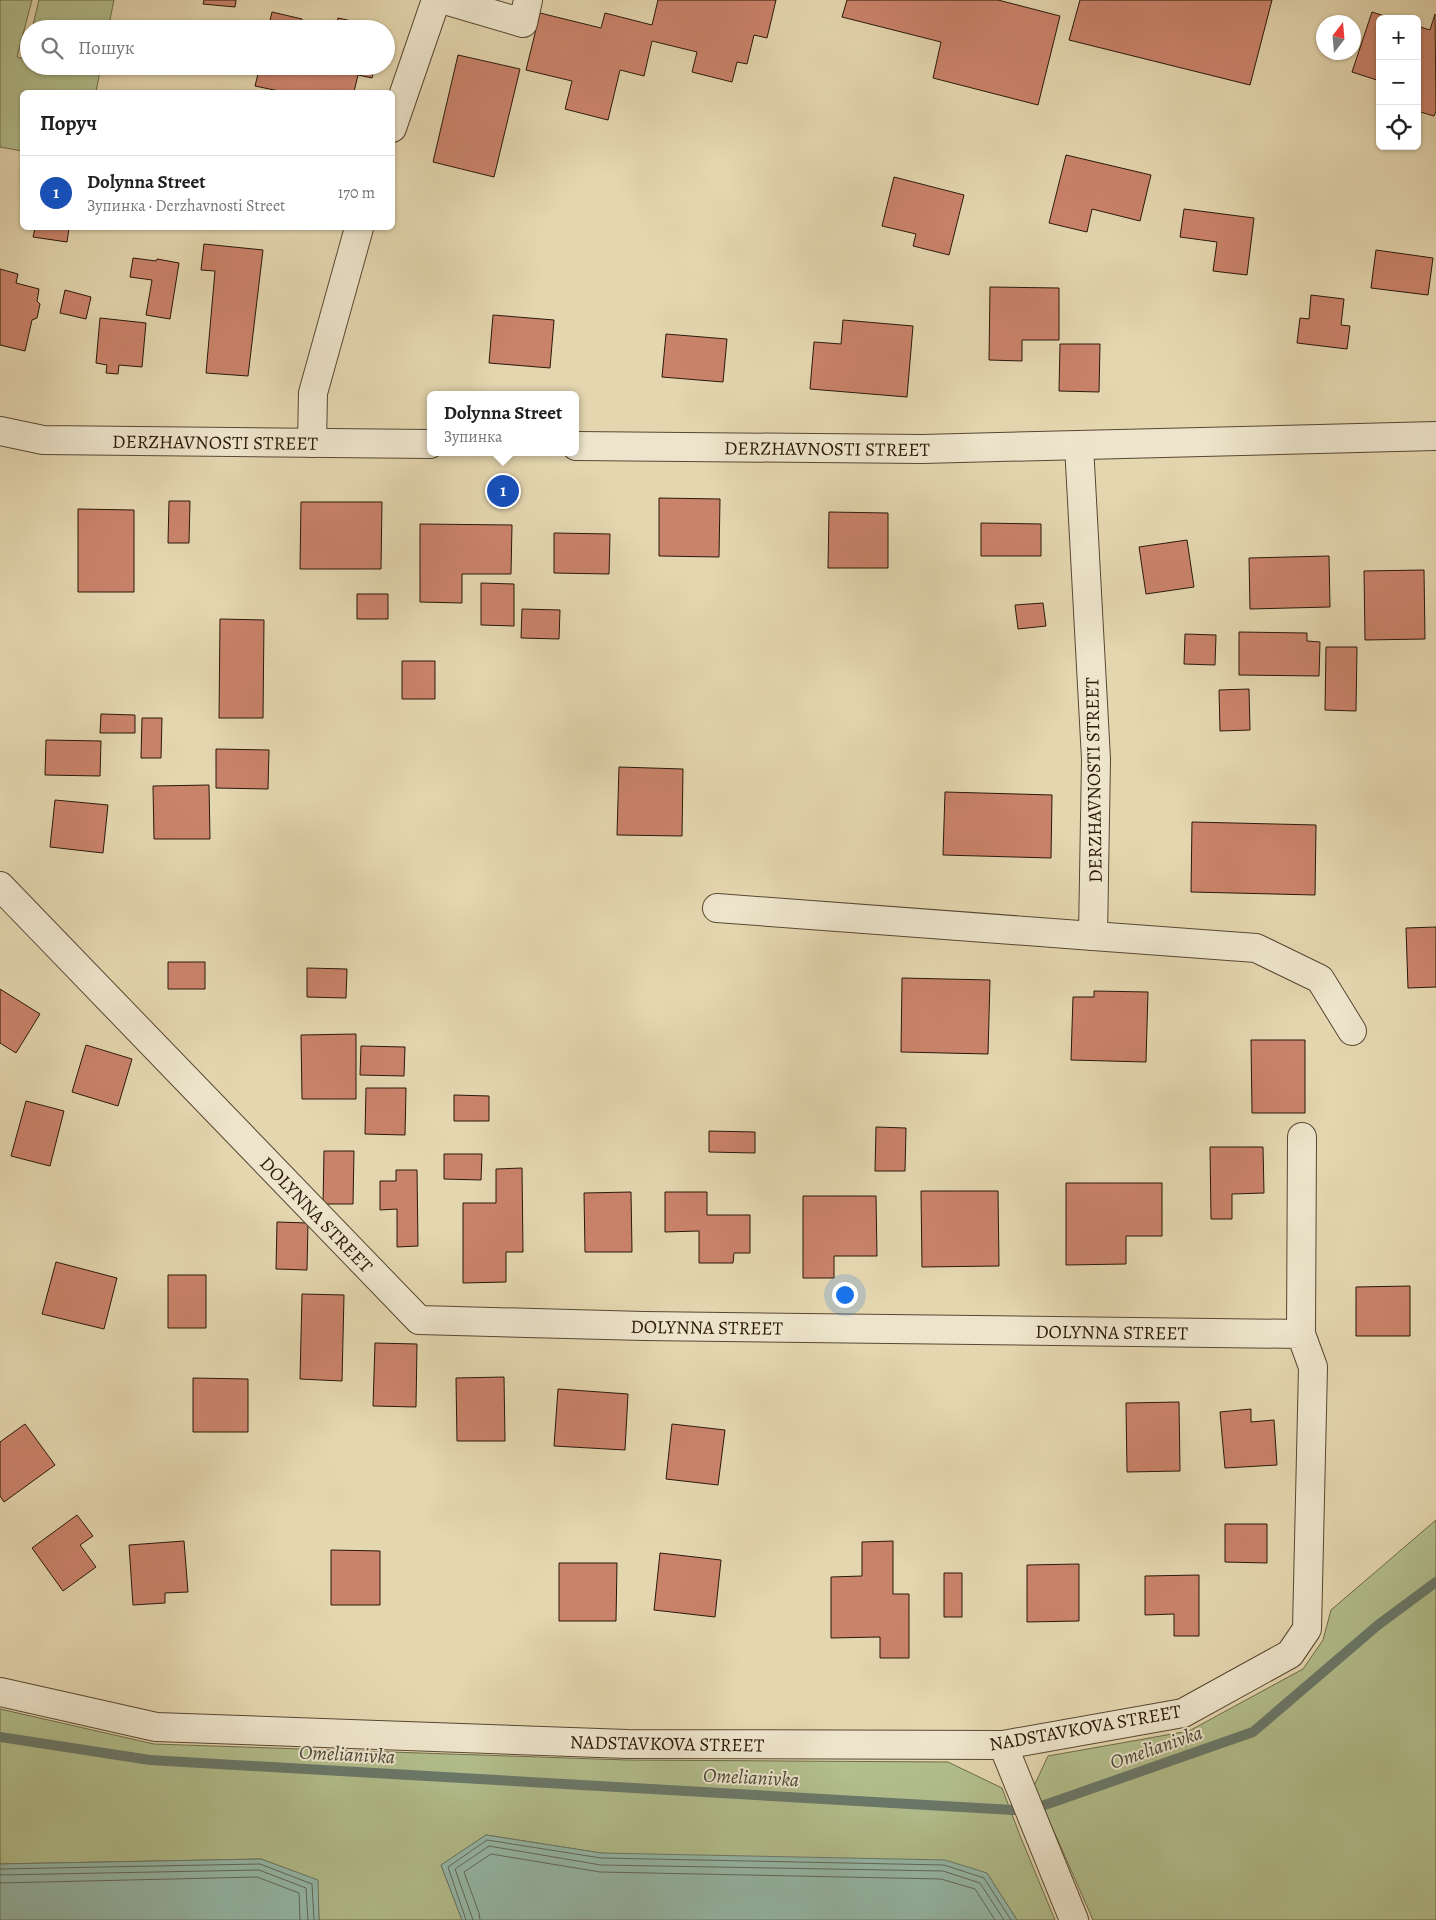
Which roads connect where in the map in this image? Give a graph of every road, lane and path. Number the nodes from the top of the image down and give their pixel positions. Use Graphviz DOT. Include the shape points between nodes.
graph roads {
  1 [pos="436,0"];
  2 [pos="445,0"];
  3 [pos="528,0"];
  4 [pos="395,119"];
  5 [pos="358,230"];
  6 [pos="0,431"];
  7 [pos="1436,436"];
  8 [pos="312,443"];
  9 [pos="427,444"];
  10 [pos="1079,445"];
  11 [pos="579,446"];
  12 [pos="0,886"];
  13 [pos="717,908"];
  14 [pos="1093,936"];
  15 [pos="1352,1031"];
  16 [pos="1302,1138"];
  17 [pos="1300,1334"];
  18 [pos="0,1692"];
  19 [pos="1003,1745"];
  20 [pos="1074,1920"];
  1 -- 4 [label="street"];
  2 -- 3 [label="street" via="523,24"];
  5 -- 8 [label="street" via="313,393"];
  6 -- 8 [label="street, DERZHAVNOSTI STREET" via="43,440"];
  7 -- 10 [label="street, DERZHAVNOSTI STREET"];
  8 -- 9 [label="street, DERZHAVNOSTI STREET"];
  10 -- 11 [label="street, DERZHAVNOSTI STREET" via="922,449"];
  10 -- 14 [label="street, DERZHAVNOSTI STREET" via="1096,759"];
  12 -- 17 [label="street, DOLYNNA STREET" via="419,1320"];
  13 -- 14 [label="street"];
  14 -- 15 [label="street" via="1256,948 1320,979"];
  16 -- 17 [label="street"];
  17 -- 19 [label="street, NADSTAVKOVA STREET" via="1312,1367 1307,1629 1290,1654 1183,1713"];
  18 -- 19 [label="street, NADSTAVKOVA STREET" via="156,1727 627,1744"];
  19 -- 20 [label="street"];
}
